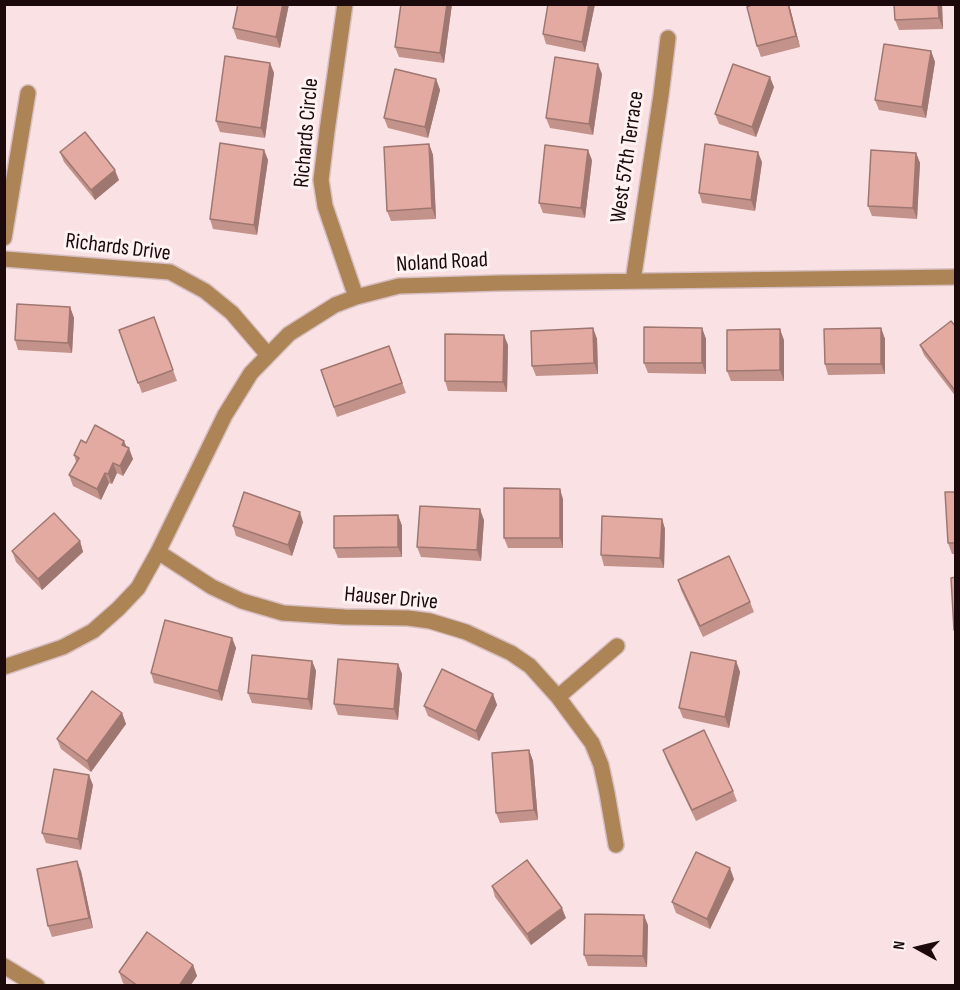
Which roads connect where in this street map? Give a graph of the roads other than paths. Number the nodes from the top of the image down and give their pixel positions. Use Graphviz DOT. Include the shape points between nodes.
graph roads {
  1 [pos="345,4"];
  2 [pos="668,38"];
  3 [pos="28,93"];
  4 [pos="4,238"];
  5 [pos="4,258"];
  6 [pos="956,277"];
  7 [pos="633,281"];
  8 [pos="356,297"];
  9 [pos="268,355"];
  10 [pos="158,552"];
  11 [pos="617,646"];
  12 [pos="4,667"];
  13 [pos="558,697"];
  14 [pos="615,845"];
  15 [pos="4,966"];
  16 [pos="37,986"];
  1 -- 8 [label="street, Richards Circle" via="321,180 325,206"];
  2 -- 7 [label="street, West 57th Terrace"];
  3 -- 4 [label="street"];
  5 -- 9 [label="street, Richards Drive" via="170,272 205,291 232,313"];
  6 -- 7 [label="street, Noland Road"];
  7 -- 8 [label="street, Noland Road" via="399,286"];
  8 -- 9 [label="street, Noland Road" via="316,316 289,334"];
  9 -- 10 [label="street, Noland Road" via="251,373 225,415"];
  10 -- 12 [label="street, Noland Road" via="138,588 93,631 63,647"];
  10 -- 13 [label="street, Hauser Drive" via="212,587 283,613 408,618 466,632 530,666"];
  11 -- 13 [label="street"];
  13 -- 14 [label="street, Hauser Drive" via="592,743 601,765"];
  15 -- 16 [label="street"];
}
